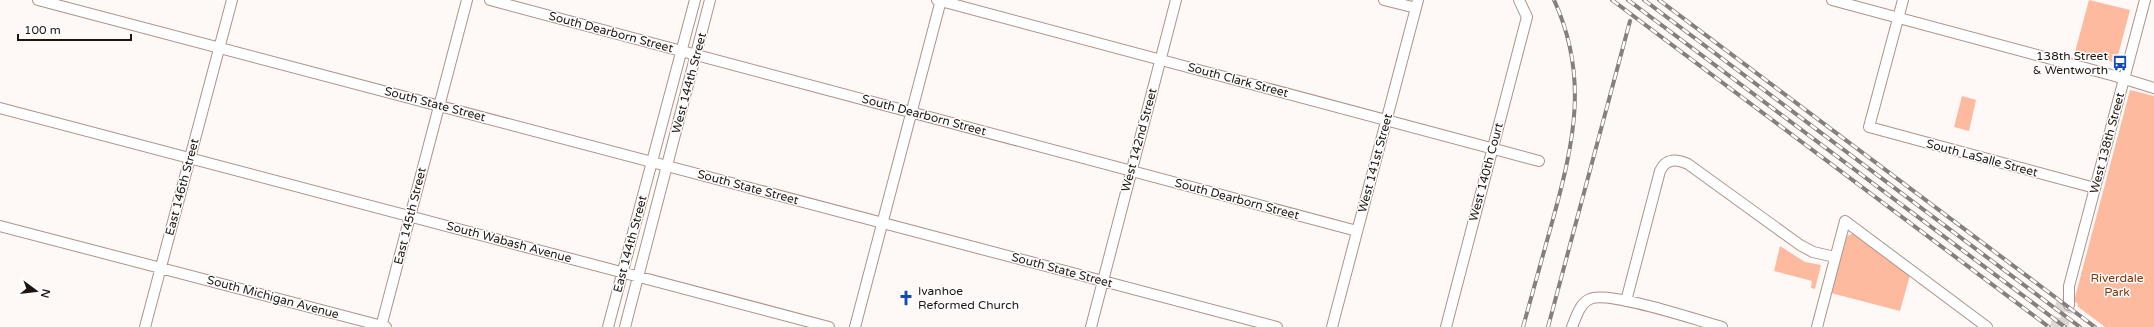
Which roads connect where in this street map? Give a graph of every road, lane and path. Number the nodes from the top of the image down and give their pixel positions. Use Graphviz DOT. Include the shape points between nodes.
graph roads {
  1 [pos="38,0"];
  2 [pos="232,0"];
  3 [pos="467,0"];
  4 [pos="490,0"];
  5 [pos="695,0"];
  6 [pos="710,0"];
  7 [pos="939,0"];
  8 [pos="1176,0"];
  9 [pos="1384,0"];
  10 [pos="1519,0"];
  11 [pos="1832,0"];
  12 [pos="1903,0"];
  13 [pos="2145,0"];
  14 [pos="1417,4"];
  15 [pos="1898,18"];
  16 [pos="219,47"];
  17 [pos="682,51"];
  18 [pos="696,55"];
  19 [pos="1161,60"];
  20 [pos="2124,80"];
  21 [pos="2154,88"];
  22 [pos="439,105"];
  23 [pos="0,108"];
  24 [pos="911,112"];
  25 [pos="1387,120"];
  26 [pos="1492,148"];
  27 [pos="190,158"];
  28 [pos="1539,161"];
  29 [pos="652,162"];
  30 [pos="667,166"];
  31 [pos="1131,171"];
  32 [pos="2095,188"];
  33 [pos="410,216"];
  34 [pos="882,222"];
  35 [pos="0,226"];
  36 [pos="1358,231"];
  37 [pos="1835,257"];
  38 [pos="161,267"];
  39 [pos="623,272"];
  40 [pos="638,276"];
  41 [pos="1103,281"];
  42 [pos="1626,301"];
  43 [pos="2066,302"];
  44 [pos="145,327"];
  45 [pos="383,327"];
  46 [pos="608,327"];
  47 [pos="625,327"];
  48 [pos="829,327"];
  49 [pos="855,327"];
  50 [pos="1091,327"];
  51 [pos="1277,327"];
  52 [pos="1332,327"];
  53 [pos="1446,327"];
  54 [pos="1572,327"];
  55 [pos="1722,327"];
  56 [pos="1817,327"];
  57 [pos="1987,327"];
  1 -- 16 [label="street, South State Street"];
  2 -- 16 [label="street, East 146th Street"];
  3 -- 22 [label="street, East 145th Street"];
  4 -- 17 [label="street, South Dearborn Street"];
  5 -- 17 [label="street, West 144th Street"];
  6 -- 18 [label="street, West 144th Street"];
  7 -- 19 [label="street, South Clark Street"];
  7 -- 24 [label="street"];
  8 -- 19 [label="street, West 142nd Street"];
  9 -- 14 [label="street"];
  10 -- 26 [label="street, West 140th Court" via="1527,16"];
  11 -- 15 [label="street"];
  12 -- 15 [label="street"];
  13 -- 20 [label="street, West 138th Street"];
  14 -- 25 [label="street, West 141st Street"];
  15 -- 20 [label="street"];
  15 -- 32 [label="street, South LaSalle Street" via="1869,127"];
  16 -- 22 [label="street, South State Street"];
  16 -- 27 [label="street, East 146th Street"];
  17 -- 18 [label="street, South Dearborn Street"];
  17 -- 29 [label="street, West 144th Street"];
  18 -- 24 [label="street, South Dearborn Street"];
  18 -- 30 [label="street, West 144th Street"];
  19 -- 25 [label="street, South Clark Street"];
  19 -- 31 [label="street, West 142nd Street"];
  20 -- 21 [label="street"];
  20 -- 32 [label="street, West 138th Street"];
  22 -- 29 [label="street, South State Street"];
  22 -- 33 [label="street, East 145th Street"];
  23 -- 27 [label="street, South Wabash Avenue"];
  24 -- 31 [label="street, South Dearborn Street"];
  24 -- 34 [label="street"];
  25 -- 26 [label="street, South Clark Street"];
  25 -- 36 [label="street, West 141st Street"];
  26 -- 28 [label="street, South Clark Street"];
  26 -- 53 [label="street, West 140th Court"];
  27 -- 33 [label="street, South Wabash Avenue"];
  27 -- 38 [label="street, East 146th Street"];
  29 -- 30 [label="street, South State Street"];
  29 -- 39 [label="street, East 144th Street"];
  30 -- 34 [label="street, South State Street"];
  30 -- 40 [label="street, East 144th Street"];
  31 -- 36 [label="street, South Dearborn Street"];
  31 -- 41 [label="street, West 142nd Street"];
  32 -- 43 [label="street, West 138th Street"];
  33 -- 39 [label="street, South Wabash Avenue"];
  33 -- 45 [label="street, East 145th Street"];
  34 -- 41 [label="street, South State Street"];
  34 -- 49 [label="street"];
  35 -- 38 [label="street, South Michigan Avenue"];
  36 -- 52 [label="street, West 141st Street"];
  37 -- 42 [label="street" via="1807,249 1688,164 1672,160 1664,164 1660,171"];
  37 -- 56 [label="street"];
  37 -- 57 [label="street" via="1845,221"];
  38 -- 44 [label="street, East 146th Street"];
  38 -- 45 [label="street, South Michigan Avenue"];
  39 -- 40 [label="street, South Wabash Avenue"];
  39 -- 46 [label="street, East 144th Street"];
  40 -- 47 [label="street, East 144th Street"];
  40 -- 48 [label="street, South Wabash Avenue"];
  41 -- 50 [label="street, West 142nd Street"];
  41 -- 51 [label="street, South State Street"];
  42 -- 54 [label="street" via="1597,297 1587,301 1576,316"];
  42 -- 55 [label="street"];
}
